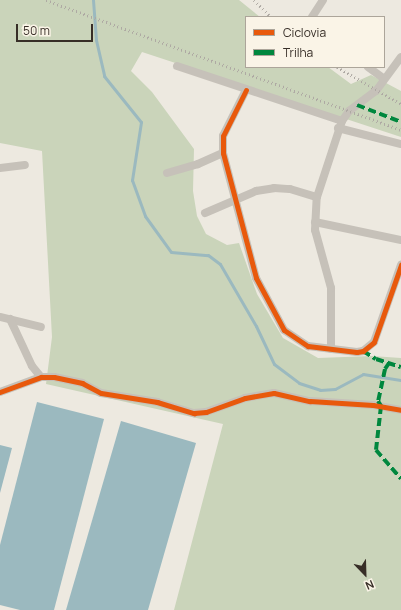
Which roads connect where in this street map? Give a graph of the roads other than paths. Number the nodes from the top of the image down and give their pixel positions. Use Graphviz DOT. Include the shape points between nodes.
graph roads {
  1 [pos="323,0"];
  2 [pos="313,16"];
  3 [pos="401,58"];
  4 [pos="176,66"];
  5 [pos="369,68"];
  6 [pos="383,78"];
  7 [pos="246,90"];
  8 [pos="340,125"];
  9 [pos="401,144"];
  10 [pos="223,153"];
  11 [pos="25,165"];
  12 [pos="0,168"];
  13 [pos="167,173"];
  14 [pos="317,197"];
  15 [pos="234,200"];
  16 [pos="204,213"];
  17 [pos="315,222"];
  18 [pos="401,240"];
  19 [pos="401,265"];
  20 [pos="0,316"];
  21 [pos="10,319"];
  22 [pos="41,327"];
  23 [pos="331,349"];
  24 [pos="41,377"];
  25 [pos="0,392"];
  26 [pos="401,410"];
  1 -- 2 [label="street"];
  3 -- 6 [label="street"];
  4 -- 7 [label="street"];
  5 -- 6 [label="street"];
  6 -- 8 [label="street" via="376,91 349,111"];
  7 -- 8 [label="street"];
  7 -- 10 [label="street" via="223,136"];
  8 -- 9 [label="street"];
  8 -- 14 [label="street"];
  10 -- 13 [label="street"];
  10 -- 15 [label="street"];
  11 -- 12 [label="street"];
  14 -- 15 [label="street" via="290,189 274,188 256,191"];
  14 -- 17 [label="street"];
  15 -- 16 [label="street"];
  15 -- 23 [label="street" via="256,278 277,321 292,338 308,346"];
  17 -- 18 [label="street"];
  17 -- 23 [label="street" via="317,241 331,288"];
  19 -- 23 [label="street" via="374,342 357,352"];
  20 -- 21 [label="street"];
  21 -- 22 [label="street"];
  21 -- 24 [label="street" via="32,366"];
  24 -- 25 [label="street"];
  24 -- 26 [label="street" via="82,383 101,393 157,402 194,413 206,412 245,398 274,393 310,401 373,405"];
}
